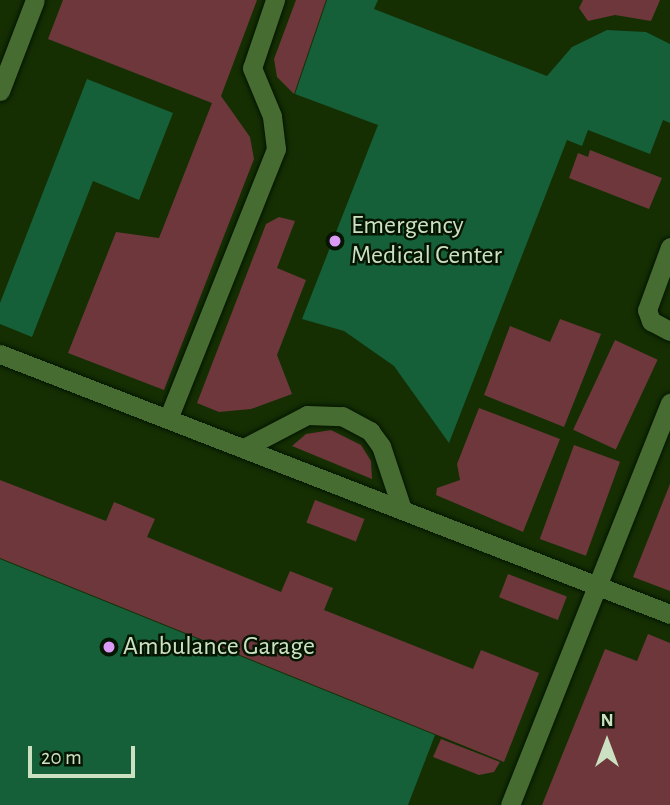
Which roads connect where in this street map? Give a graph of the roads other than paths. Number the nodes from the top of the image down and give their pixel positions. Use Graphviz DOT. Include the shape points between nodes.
graph roads {
  1 [pos="35,0"];
  2 [pos="275,0"];
  3 [pos="0,91"];
  4 [pos="670,247"];
  5 [pos="670,331"];
  6 [pos="0,354"];
  7 [pos="670,403"];
  8 [pos="168,419"];
  9 [pos="244,448"];
  10 [pos="402,509"];
  11 [pos="598,586"];
  12 [pos="670,614"];
  13 [pos="510,805"];
  1 -- 3 [label="lane"];
  2 -- 8 [label="lane" via="252,68 272,116 276,149"];
  4 -- 5 [label="lane" via="647,310 651,321"];
  6 -- 8 [label="lane"];
  7 -- 11 [label="lane"];
  8 -- 9 [label="lane"];
  9 -- 10 [label="lane"];
  9 -- 10 [label="lane" via="307,415 342,416 370,432 381,446"];
  10 -- 11 [label="lane"];
  11 -- 12 [label="lane"];
  11 -- 13 [label="lane"];
}
